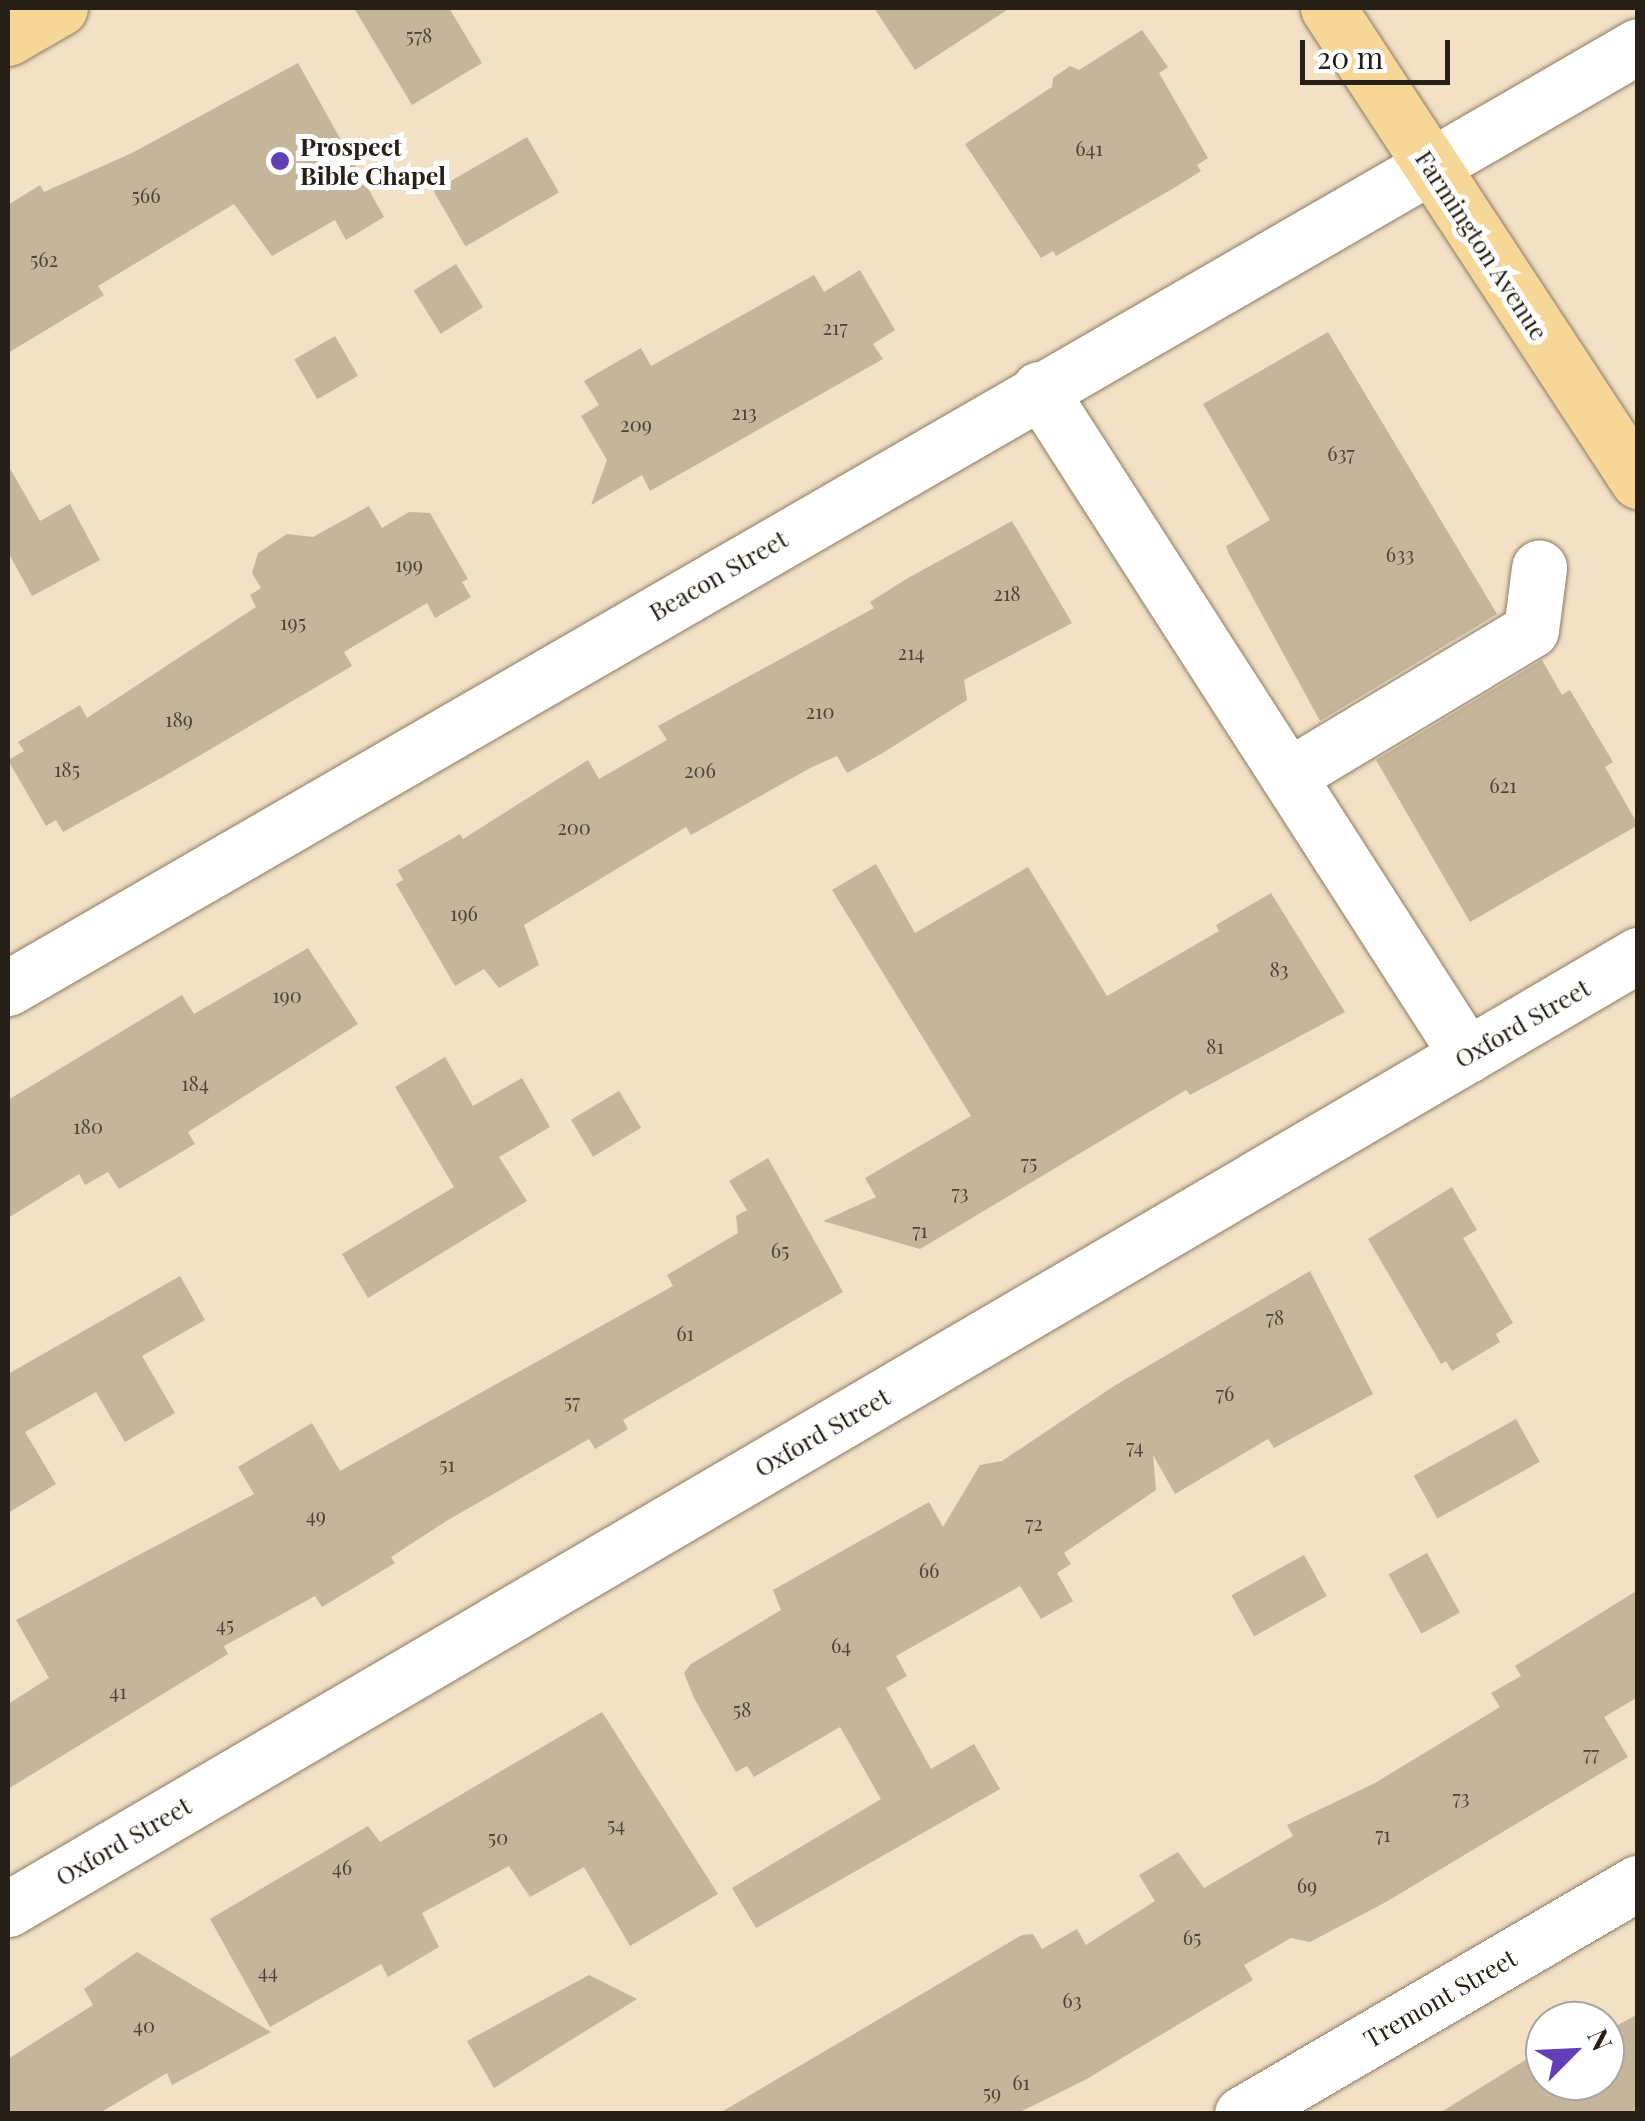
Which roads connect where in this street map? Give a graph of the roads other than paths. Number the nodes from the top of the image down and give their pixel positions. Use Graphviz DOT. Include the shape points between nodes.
graph roads {
  1 [pos="60,8"];
  2 [pos="1328,8"];
  3 [pos="8,38"];
  4 [pos="1638,46"];
  5 [pos="1429,162"];
  6 [pos="1039,388"];
  7 [pos="1638,482"];
  8 [pos="1539,568"];
  9 [pos="1288,776"];
  10 [pos="1638,955"];
  11 [pos="8,988"];
  12 [pos="1466,1055"];
  13 [pos="1638,1883"];
  14 [pos="8,1909"];
  15 [pos="1242,2114"];
  1 -- 3 [label="main road"];
  2 -- 5 [label="main road, Farmington Avenue"];
  4 -- 5 [label="street, Beacon Street"];
  5 -- 6 [label="street, Beacon Street"];
  5 -- 7 [label="main road, Farmington Avenue"];
  6 -- 9 [label="street"];
  6 -- 11 [label="street, Beacon Street"];
  8 -- 9 [label="street" via="1532,630"];
  9 -- 12 [label="street"];
  10 -- 12 [label="street, Oxford Street"];
  12 -- 14 [label="street, Oxford Street"];
  13 -- 15 [label="street, Tremont Street"];
}
